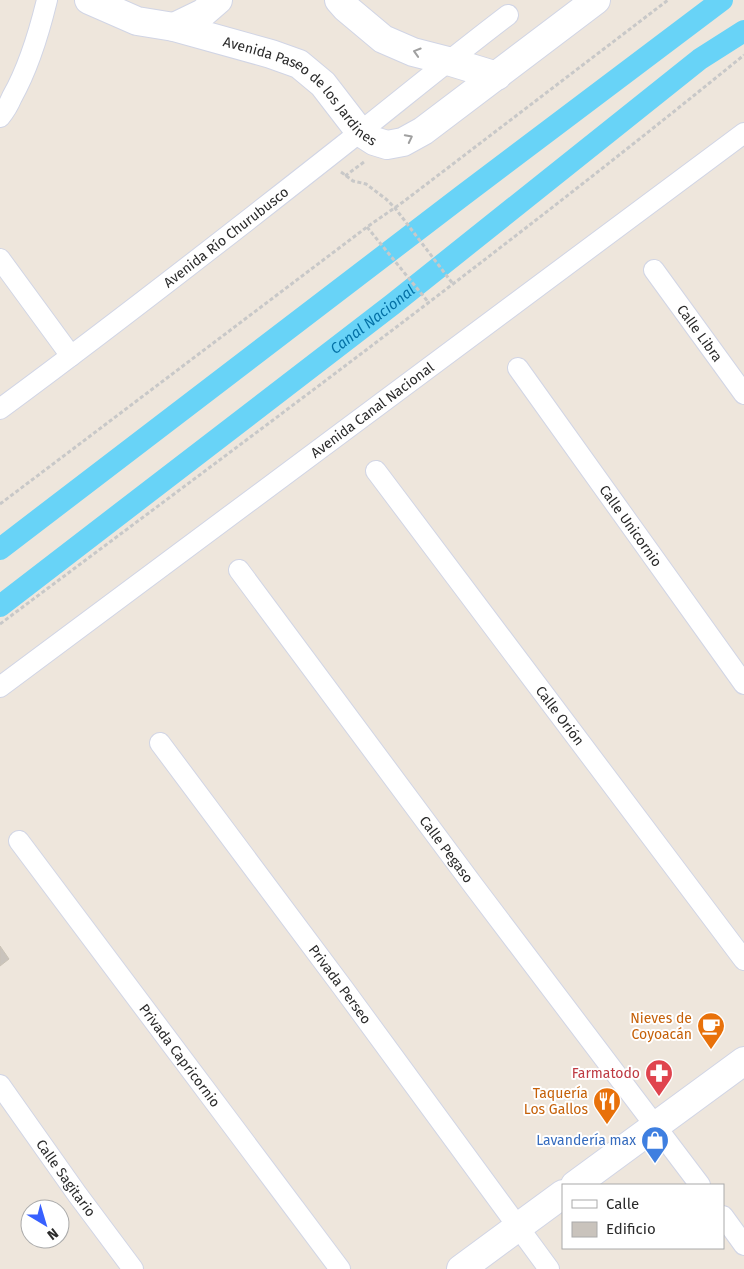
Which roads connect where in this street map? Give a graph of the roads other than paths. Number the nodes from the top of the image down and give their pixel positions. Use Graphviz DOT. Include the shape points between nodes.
graph roads {
  1 [pos="47,0"];
  2 [pos="90,0"];
  3 [pos="218,0"];
  4 [pos="338,0"];
  5 [pos="596,0"];
  6 [pos="508,15"];
  7 [pos="174,27"];
  8 [pos="448,61"];
  9 [pos="497,76"];
  10 [pos="0,117"];
  11 [pos="360,132"];
  12 [pos="744,132"];
  13 [pos="0,259"];
  14 [pos="654,270"];
  15 [pos="71,356"];
  16 [pos="518,368"];
  17 [pos="744,394"];
  18 [pos="0,409"];
  19 [pos="376,471"];
  20 [pos="239,570"];
  21 [pos="744,684"];
  22 [pos="0,687"];
  23 [pos="160,743"];
  24 [pos="19,840"];
  25 [pos="744,960"];
  26 [pos="744,1061"];
  27 [pos="0,1084"];
  28 [pos="656,1126"];
  29 [pos="576,1184"];
  30 [pos="699,1184"];
  31 [pos="562,1195"];
  32 [pos="724,1217"];
  33 [pos="518,1227"];
  34 [pos="744,1245"];
  35 [pos="133,1269"];
  36 [pos="340,1269"];
  37 [pos="460,1269"];
  38 [pos="549,1269"];
  1 -- 10 [label="street" via="22,78"];
  2 -- 7 [label="street, Avenida Paseo de los Jardines" via="137,21"];
  3 -- 7 [label="street"];
  8 -- 4 [label="street, one-way" via="413,52 384,39"];
  5 -- 9 [label="street, Avenida Paseo de los Jardines"];
  6 -- 8 [label="street, Avenida Río Churubusco"];
  7 -- 11 [label="street, Avenida Paseo de los Jardines" via="299,64 323,84"];
  8 -- 9 [label="street"];
  8 -- 11 [label="street, Avenida Río Churubusco"];
  11 -- 9 [label="street, Avenida Paseo de los Jardines, one-way" via="387,145 403,142"];
  11 -- 15 [label="street, Avenida Río Churubusco"];
  12 -- 22 [label="street, Avenida Canal Nacional"];
  13 -- 15 [label="street"];
  14 -- 17 [label="street, Calle Libra"];
  15 -- 18 [label="street, Avenida Río Churubusco"];
  16 -- 21 [label="street, Calle Unicornio"];
  19 -- 25 [label="street, Calle Orión"];
  20 -- 28 [label="street, Calle Pegaso"];
  23 -- 33 [label="street, Privada Perseo"];
  24 -- 36 [label="street, Privada Capricornio"];
  26 -- 28 [label="street"];
  27 -- 35 [label="street, Calle Sagitario"];
  28 -- 29 [label="street"];
  28 -- 30 [label="street, Calle Pegaso"];
  31 -- 33 [label="street"];
  32 -- 34 [label="street"];
  33 -- 37 [label="street"];
  33 -- 38 [label="street, Privada Perseo"];
}
